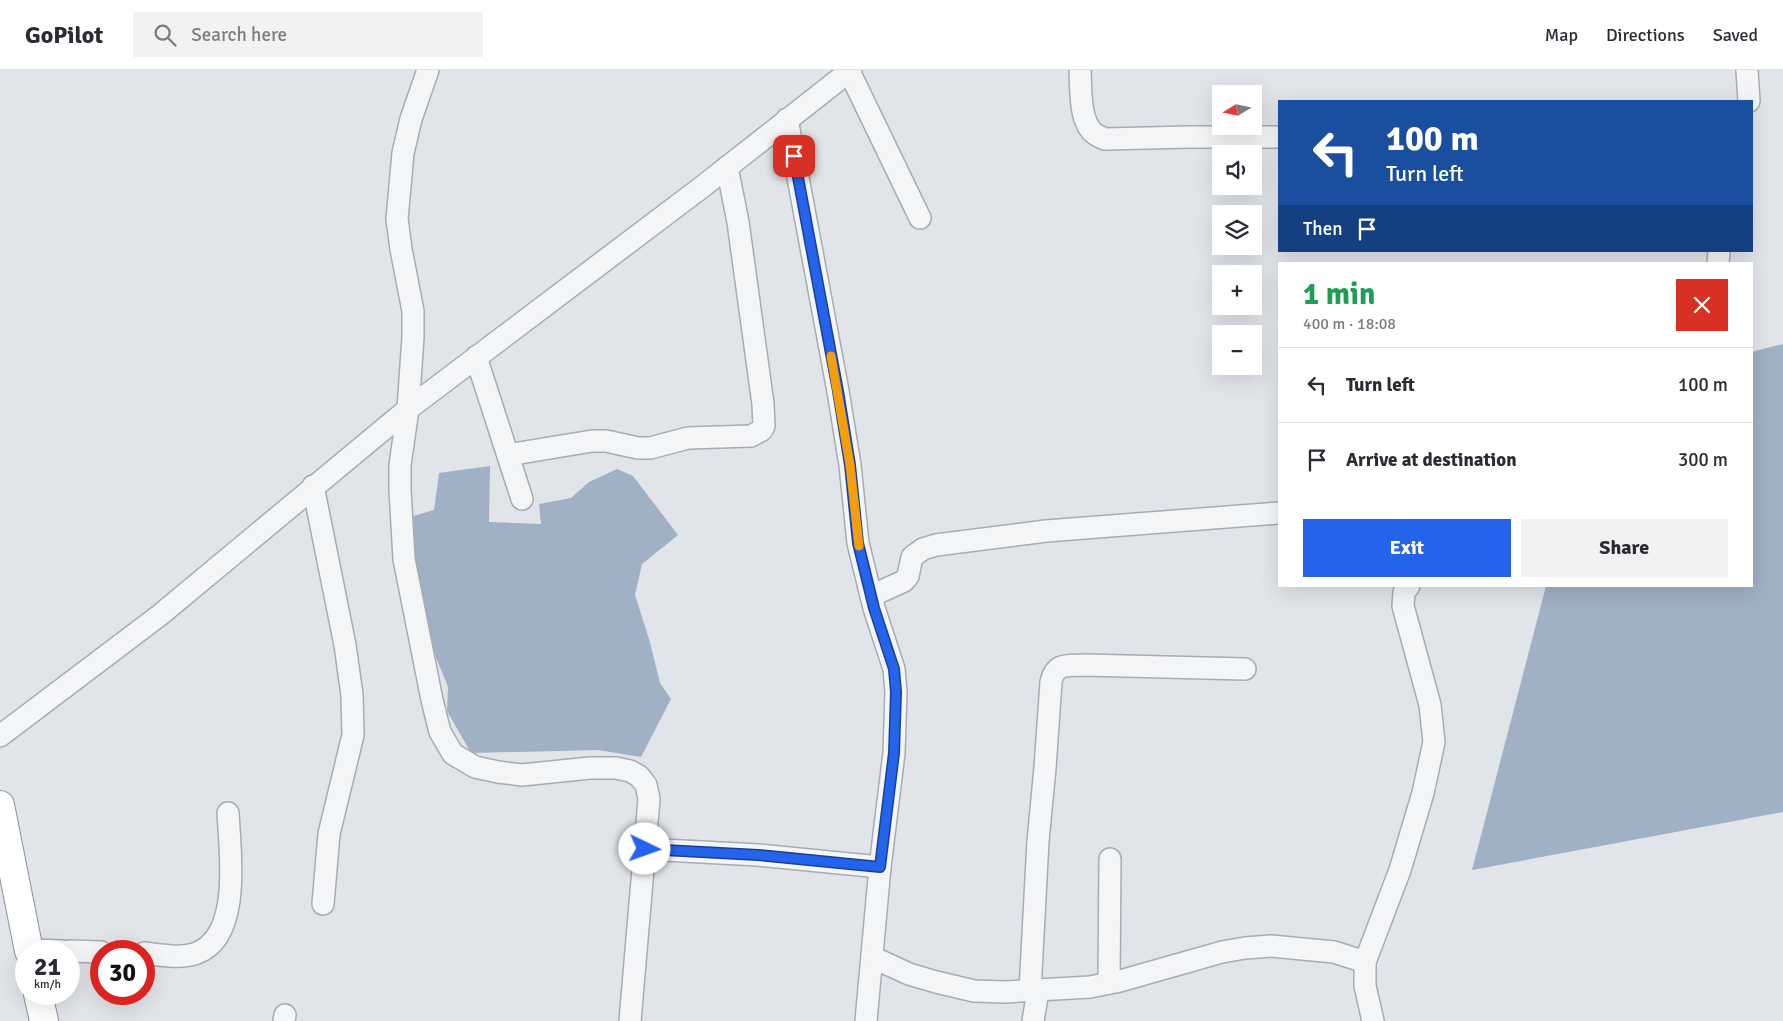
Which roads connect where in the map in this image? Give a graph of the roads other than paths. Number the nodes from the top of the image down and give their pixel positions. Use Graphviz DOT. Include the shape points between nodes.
graph roads {
  1 [pos="428,70"];
  2 [pos="1080,70"];
  3 [pos="1747,70"];
  4 [pos="840,74"];
  5 [pos="1749,100"];
  6 [pos="787,119"];
  7 [pos="1278,137"];
  8 [pos="727,167"];
  9 [pos="920,218"];
  10 [pos="476,357"];
  11 [pos="408,409"];
  12 [pos="508,455"];
  13 [pos="313,486"];
  14 [pos="522,499"];
  15 [pos="1278,513"];
  16 [pos="1408,587"];
  17 [pos="870,596"];
  18 [pos="1245,669"];
  19 [pos="0,736"];
  20 [pos="0,805"];
  21 [pos="228,813"];
  22 [pos="645,849"];
  23 [pos="1110,859"];
  24 [pos="880,867"];
  25 [pos="8,891"];
  26 [pos="322,904"];
  27 [pos="25,940"];
  28 [pos="155,954"];
  29 [pos="872,957"];
  30 [pos="1366,958"];
  31 [pos="1109,983"];
  32 [pos="1034,991"];
  33 [pos="40,1005"];
  34 [pos="44,1021"];
  35 [pos="630,1021"];
  36 [pos="866,1021"];
  37 [pos="1033,1021"];
  38 [pos="1373,1021"];
  1 -- 11 [label="street" via="411,119 397,219 413,311"];
  2 -- 7 [label="street" via="1086,121 1093,133 1105,139"];
  3 -- 5 [label="street"];
  4 -- 6 [label="street"];
  4 -- 9 [label="street"];
  6 -- 8 [label="street"];
  6 -- 17 [label="street" via="838,391 858,543"];
  8 -- 10 [label="street"];
  8 -- 12 [label="street" via="738,222 763,404 762,430 751,436 688,438 650,448 606,440"];
  10 -- 11 [label="street"];
  10 -- 12 [label="street"];
  11 -- 13 [label="street"];
  11 -- 22 [label="street" via="400,465 404,559 440,732 453,754 475,767 522,775 616,768 639,776 646,785 649,799"];
  12 -- 14 [label="street"];
  13 -- 19 [label="street" via="160,615"];
  13 -- 26 [label="street" via="352,695 353,736 329,834"];
  15 -- 17 [label="street" via="1046,531 936,545 912,557 904,580"];
  16 -- 30 [label="street" via="1402,606 1427,692 1434,742 1423,793 1387,906"];
  17 -- 24 [label="street" via="894,669 896,692 894,753"];
  18 -- 32 [label="street" via="1062,666 1052,674 1038,841"];
  20 -- 25 [label="highway"];
  21 -- 28 [label="street" via="230,883 228,909 221,932 211,946 196,954"];
  22 -- 24 [label="street" via="758,855"];
  22 -- 35 [label="street"];
  23 -- 31 [label="street"];
  24 -- 29 [label="street"];
  25 -- 27 [label="highway"];
  29 -- 32 [label="street" via="909,974 974,991"];
  29 -- 36 [label="street"];
  30 -- 31 [label="street" via="1334,952 1254,947 1213,954"];
  30 -- 38 [label="street" via="1365,986"];
  31 -- 32 [label="street"];
  32 -- 37 [label="street"];
  33 -- 34 [label="highway"];
}
